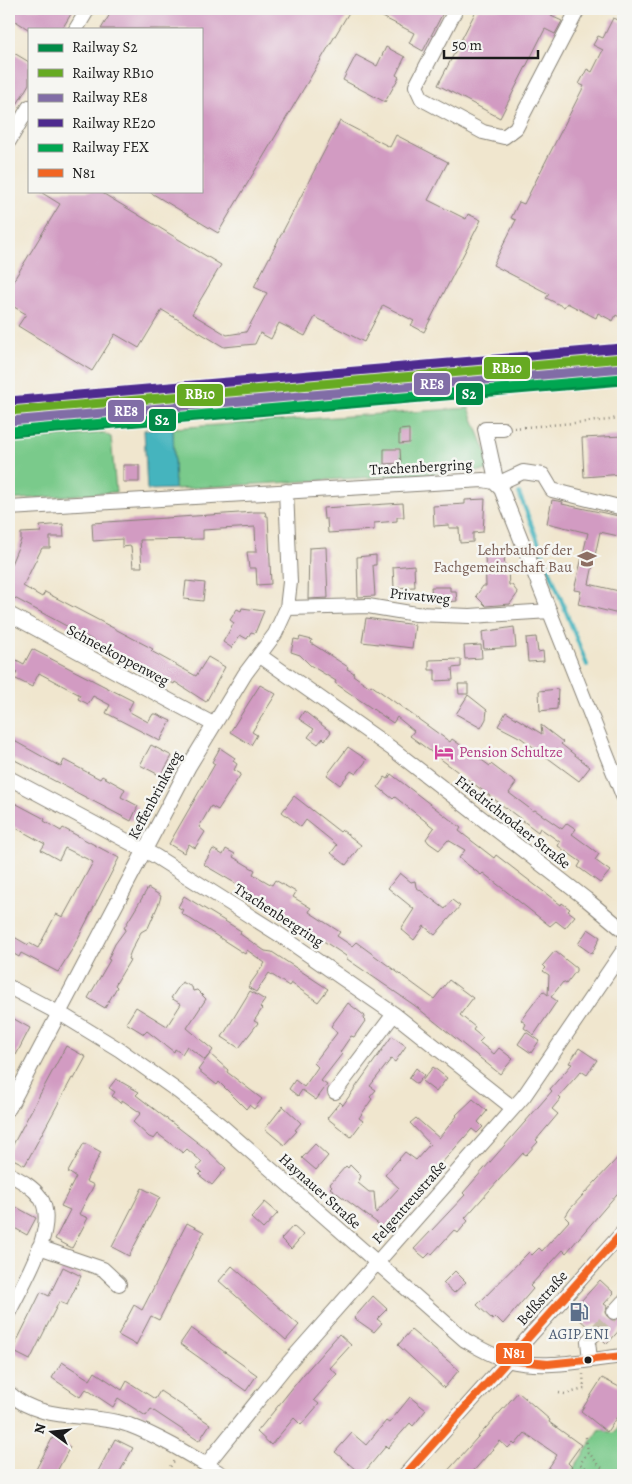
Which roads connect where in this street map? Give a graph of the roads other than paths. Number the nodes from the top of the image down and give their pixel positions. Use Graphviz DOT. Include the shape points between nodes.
graph roads {
  1 [pos="88,9"];
  2 [pos="456,9"];
  3 [pos="578,9"];
  4 [pos="77,28"];
  5 [pos="28,109"];
  6 [pos="9,141"];
  7 [pos="503,430"];
  8 [pos="497,484"];
  9 [pos="286,491"];
  10 [pos="9,508"];
  11 [pos="623,508"];
  12 [pos="287,608"];
  13 [pos="550,612"];
  14 [pos="9,614"];
  15 [pos="259,655"];
  16 [pos="213,724"];
  17 [pos="9,778"];
  18 [pos="623,796"];
  19 [pos="144,851"];
  20 [pos="623,930"];
  21 [pos="623,951"];
  22 [pos="9,987"];
  23 [pos="58,1013"];
  24 [pos="394,1014"];
  25 [pos="335,1092"];
  26 [pos="9,1108"];
  27 [pos="514,1108"];
  28 [pos="9,1174"];
  29 [pos="623,1232"];
  30 [pos="39,1247"];
  31 [pos="377,1263"];
  32 [pos="119,1284"];
  33 [pos="9,1312"];
  34 [pos="595,1333"];
  35 [pos="623,1356"];
  36 [pos="508,1360"];
  37 [pos="590,1360"];
  38 [pos="9,1393"];
  39 [pos="206,1465"];
  40 [pos="223,1475"];
  41 [pos="405,1475"];
  1 -- 4 [label="street"];
  2 -- 3 [label="street" via="416,86 418,93 422,99 483,132 504,137 516,128"];
  5 -- 6 [label="street"];
  7 -- 8 [label="street" via="485,429"];
  8 -- 9 [label="street, Trachenbergring" via="483,480"];
  8 -- 11 [label="street" via="523,472 543,475 552,490"];
  8 -- 13 [label="street"];
  9 -- 10 [label="street, Trachenbergring"];
  9 -- 12 [label="street, Keffenbrinkweg" via="290,589"];
  12 -- 13 [label="street, Privatweg" via="368,606 416,614 470,616"];
  12 -- 15 [label="street, Keffenbrinkweg" via="275,634"];
  13 -- 18 [label="street"];
  14 -- 16 [label="street, Schneekoppenweg"];
  15 -- 16 [label="street, Keffenbrinkweg"];
  15 -- 20 [label="street, Friedrichrodaer Straße" via="391,748"];
  16 -- 19 [label="street, Keffenbrinkweg"];
  17 -- 19 [label="street, Trachenbergring"];
  19 -- 23 [label="street, Keffenbrinkweg"];
  19 -- 24 [label="street, Trachenbergring" via="276,932"];
  21 -- 27 [label="street, Felgentreustraße"];
  22 -- 23 [label="street, Haynauer Straße"];
  23 -- 26 [label="street, Keffenbrinkweg"];
  23 -- 31 [label="street, Haynauer Straße" via="120,1050 179,1092"];
  24 -- 25 [label="street"];
  24 -- 27 [label="street, Trachenbergring"];
  27 -- 31 [label="street, Felgentreustraße"];
  28 -- 30 [label="street" via="34,1190 45,1206 47,1224"];
  29 -- 36 [label="street, Belßstraße"];
  30 -- 32 [label="street" via="103,1269"];
  30 -- 33 [label="street"];
  31 -- 36 [label="street, Haynauer Straße" via="465,1340 487,1353"];
  31 -- 39 [label="street, Felgentreustraße" via="254,1404"];
  34 -- 37 [label="street" via="588,1341"];
  35 -- 37 [label="street, Haynauer Straße"];
  36 -- 37 [label="street, Haynauer Straße" via="548,1364"];
  36 -- 41 [label="street, Belßstraße"];
  38 -- 39 [label="street" via="41,1410 129,1426"];
  39 -- 40 [label="street"];
}
